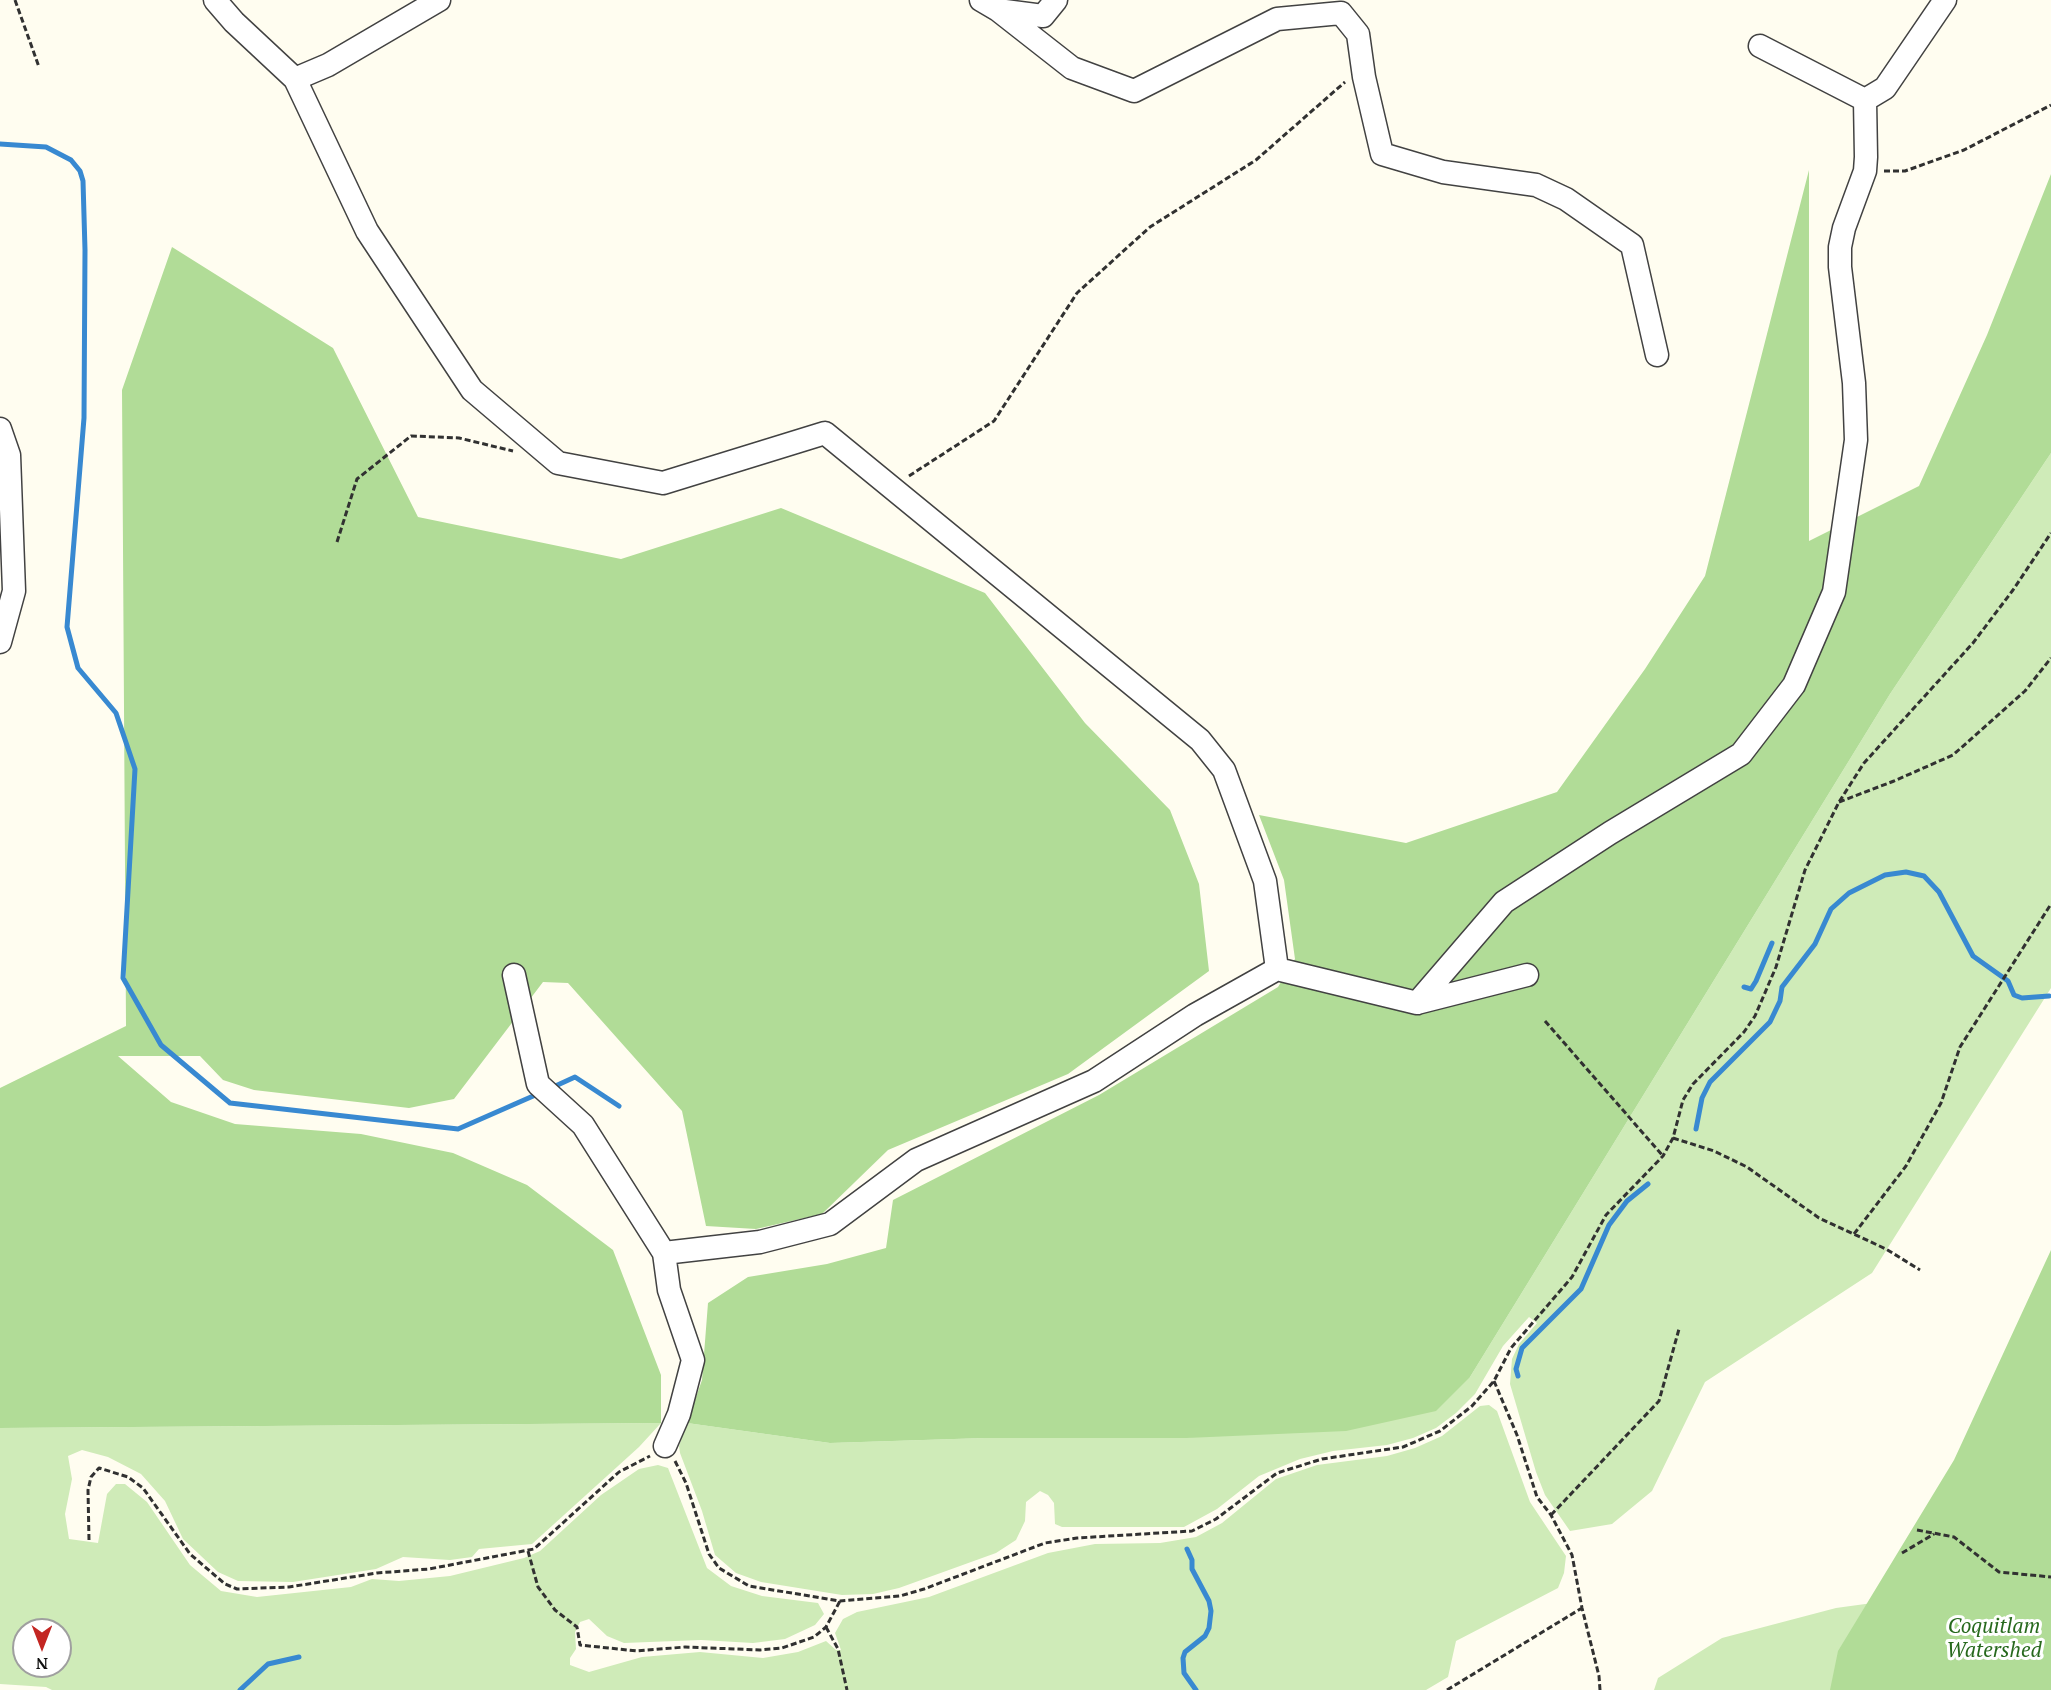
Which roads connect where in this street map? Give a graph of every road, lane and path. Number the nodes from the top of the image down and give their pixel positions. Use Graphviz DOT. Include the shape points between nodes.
graph roads {
  1 [pos="15,0"];
  2 [pos="215,0"];
  3 [pos="439,0"];
  4 [pos="1056,0"];
  5 [pos="1945,0"];
  6 [pos="989,5"];
  7 [pos="1760,46"];
  8 [pos="1362,67"];
  9 [pos="39,68"];
  10 [pos="295,79"];
  11 [pos="1865,100"];
  12 [pos="2051,105"];
  13 [pos="1865,171"];
  14 [pos="1658,356"];
  15 [pos="0,429"];
  16 [pos="514,452"];
  17 [pos="892,487"];
  18 [pos="2051,533"];
  19 [pos="337,542"];
  20 [pos="0,642"];
  21 [pos="2051,658"];
  22 [pos="1839,801"];
  23 [pos="2051,904"];
  24 [pos="1277,969"];
  25 [pos="514,975"];
  26 [pos="1527,975"];
  27 [pos="1417,1003"];
  28 [pos="1545,1021"];
  29 [pos="1673,1138"];
  30 [pos="1663,1156"];
  31 [pos="1854,1234"];
  32 [pos="664,1253"];
  33 [pos="1920,1270"];
  34 [pos="1679,1329"];
  35 [pos="1494,1381"];
  36 [pos="665,1446"];
  37 [pos="1551,1515"];
  38 [pos="1917,1530"];
  39 [pos="1935,1533"];
  40 [pos="89,1540"];
  41 [pos="528,1551"];
  42 [pos="1902,1553"];
  43 [pos="2051,1577"];
  44 [pos="840,1601"];
  45 [pos="1582,1608"];
  46 [pos="826,1627"];
  47 [pos="847,1690"];
  48 [pos="1447,1690"];
  49 [pos="1600,1690"];
  1 -- 9 [label="path"];
  2 -- 10 [label="lane"];
  3 -- 10 [label="lane" via="328,65"];
  4 -- 6 [label="lane" via="1043,16"];
  5 -- 11 [label="lane" via="1885,88"];
  6 -- 8 [label="lane" via="1072,68 1134,91 1277,19 1341,13 1358,34"];
  7 -- 11 [label="lane"];
  8 -- 14 [label="lane" via="1382,154 1443,172 1536,185 1566,199 1632,245"];
  8 -- 17 [label="path" via="1256,160 1142,234 1077,293 994,421"];
  10 -- 17 [label="lane" via="367,231 472,390 558,463 663,483 825,433"];
  11 -- 13 [label="lane"];
  12 -- 13 [label="path" via="1954,153 1905,171"];
  13 -- 27 [label="lane" via="1840,247 1856,440 1834,592 1794,685 1741,754 1504,902"];
  15 -- 20 [label="lane" via="9,455 14,591"];
  16 -- 19 [label="path" via="459,438 411,436 357,478"];
  17 -- 24 [label="lane" via="1200,740 1224,770 1265,881"];
  18 -- 22 [label="path" via="1973,643 1871,754"];
  21 -- 22 [label="path" via="2025,692 1953,755"];
  22 -- 29 [label="path" via="1805,870 1776,967 1759,1008 1744,1032 1693,1083 1683,1100"];
  23 -- 31 [label="path" via="1960,1047 1941,1103 1906,1166"];
  24 -- 27 [label="lane"];
  24 -- 32 [label="lane" via="1195,1015 1094,1081 916,1160 830,1224 760,1242"];
  25 -- 32 [label="lane" via="538,1084 583,1125"];
  26 -- 27 [label="lane"];
  28 -- 30 [label="path"];
  29 -- 30 [label="path"];
  29 -- 31 [label="path" via="1747,1167 1819,1218"];
  30 -- 35 [label="path" via="1606,1215 1572,1277 1511,1348"];
  31 -- 33 [label="path"];
  32 -- 36 [label="lane" via="669,1290 693,1360 679,1414"];
  34 -- 37 [label="path" via="1659,1401"];
  35 -- 37 [label="path" via="1537,1497"];
  35 -- 44 [label="path" via="1472,1406 1440,1431 1403,1447 1322,1459 1277,1473 1216,1519 1192,1531 1045,1543 900,1596"];
  36 -- 41 [label="path" via="619,1472"];
  36 -- 44 [label="path" via="686,1484 709,1554 719,1568 749,1586"];
  37 -- 45 [label="path" via="1572,1555"];
  38 -- 39 [label="path"];
  39 -- 42 [label="path"];
  39 -- 43 [label="path" via="1954,1537 2000,1572"];
  40 -- 41 [label="path" via="88,1490 99,1468 128,1477 143,1488 190,1554 225,1584 237,1589 288,1587 429,1569"];
  41 -- 46 [label="path" via="538,1587 555,1610 577,1627 580,1645 637,1651 685,1647 760,1650 799,1643"];
  44 -- 46 [label="path"];
  45 -- 48 [label="path"];
  45 -- 49 [label="path"];
  46 -- 47 [label="path" via="838,1649"];
}
